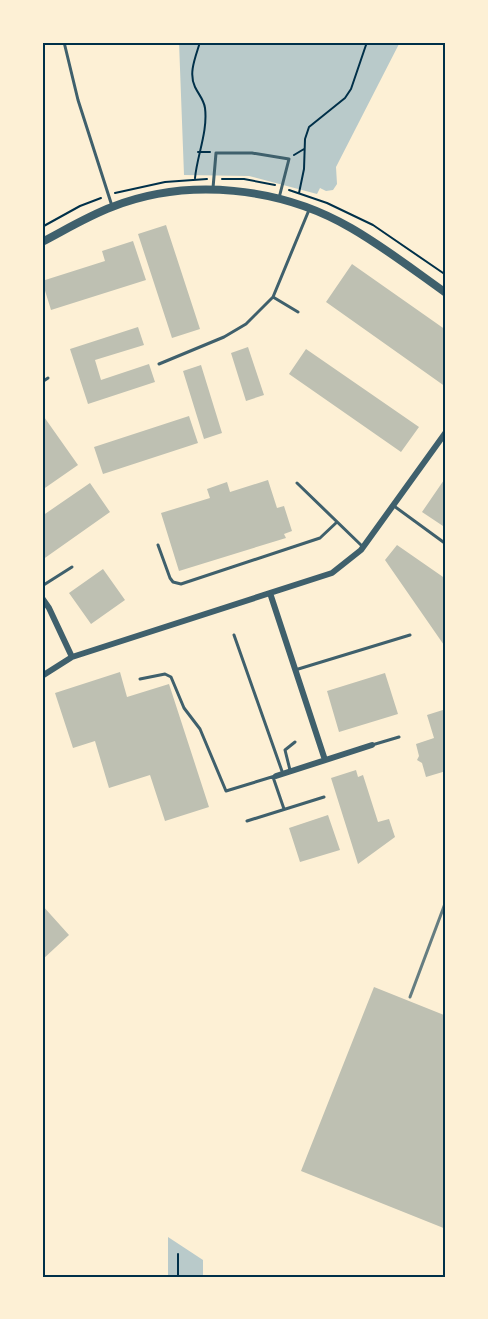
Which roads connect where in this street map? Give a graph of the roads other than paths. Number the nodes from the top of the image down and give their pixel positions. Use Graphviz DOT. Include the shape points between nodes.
graph roads {
  1 [pos="64,42"];
  2 [pos="213,190"];
  3 [pos="279,198"];
  4 [pos="112,206"];
  5 [pos="309,209"];
  6 [pos="42,242"];
  7 [pos="446,293"];
  8 [pos="273,297"];
  9 [pos="298,312"];
  10 [pos="159,363"];
  11 [pos="48,378"];
  12 [pos="42,382"];
  13 [pos="446,432"];
  14 [pos="297,483"];
  15 [pos="393,505"];
  16 [pos="337,522"];
  17 [pos="158,544"];
  18 [pos="446,544"];
  19 [pos="363,548"];
  20 [pos="72,567"];
  21 [pos="42,586"];
  22 [pos="270,593"];
  23 [pos="42,598"];
  24 [pos="234,635"];
  25 [pos="410,635"];
  26 [pos="72,657"];
  27 [pos="296,670"];
  28 [pos="42,676"];
  29 [pos="140,679"];
  30 [pos="399,737"];
  31 [pos="295,742"];
  32 [pos="372,745"];
  33 [pos="325,760"];
  34 [pos="290,771"];
  35 [pos="277,775"];
  36 [pos="324,797"];
  37 [pos="284,809"];
  38 [pos="247,821"];
  1 -- 4 [label="lane"];
  2 -- 3 [label="street"];
  2 -- 3 [label="lane" via="216,153 252,153 289,159"];
  2 -- 4 [label="street" via="159,194"];
  3 -- 5 [label="street"];
  4 -- 6 [label="street"];
  5 -- 7 [label="street" via="351,228"];
  5 -- 8 [label="lane"];
  8 -- 9 [label="lane"];
  8 -- 10 [label="lane" via="232,333"];
  11 -- 12 [label="lane"];
  13 -- 15 [label="street"];
  14 -- 16 [label="lane"];
  15 -- 18 [label="lane"];
  15 -- 19 [label="street"];
  16 -- 17 [label="lane" via="320,538 181,584 170,578"];
  16 -- 19 [label="lane"];
  19 -- 22 [label="street" via="332,573"];
  20 -- 21 [label="lane"];
  22 -- 26 [label="street"];
  22 -- 27 [label="street"];
  23 -- 26 [label="street"];
  24 -- 35 [label="lane"];
  25 -- 27 [label="lane"];
  26 -- 28 [label="street"];
  27 -- 33 [label="street"];
  29 -- 35 [label="lane" via="165,674 171,677 184,708 200,729 226,791"];
  30 -- 32 [label="lane"];
  31 -- 34 [label="lane" via="285,750"];
  32 -- 33 [label="street"];
  33 -- 34 [label="street"];
  34 -- 35 [label="street"];
  35 -- 37 [label="lane"];
  36 -- 37 [label="lane"];
  37 -- 38 [label="lane"];
}
